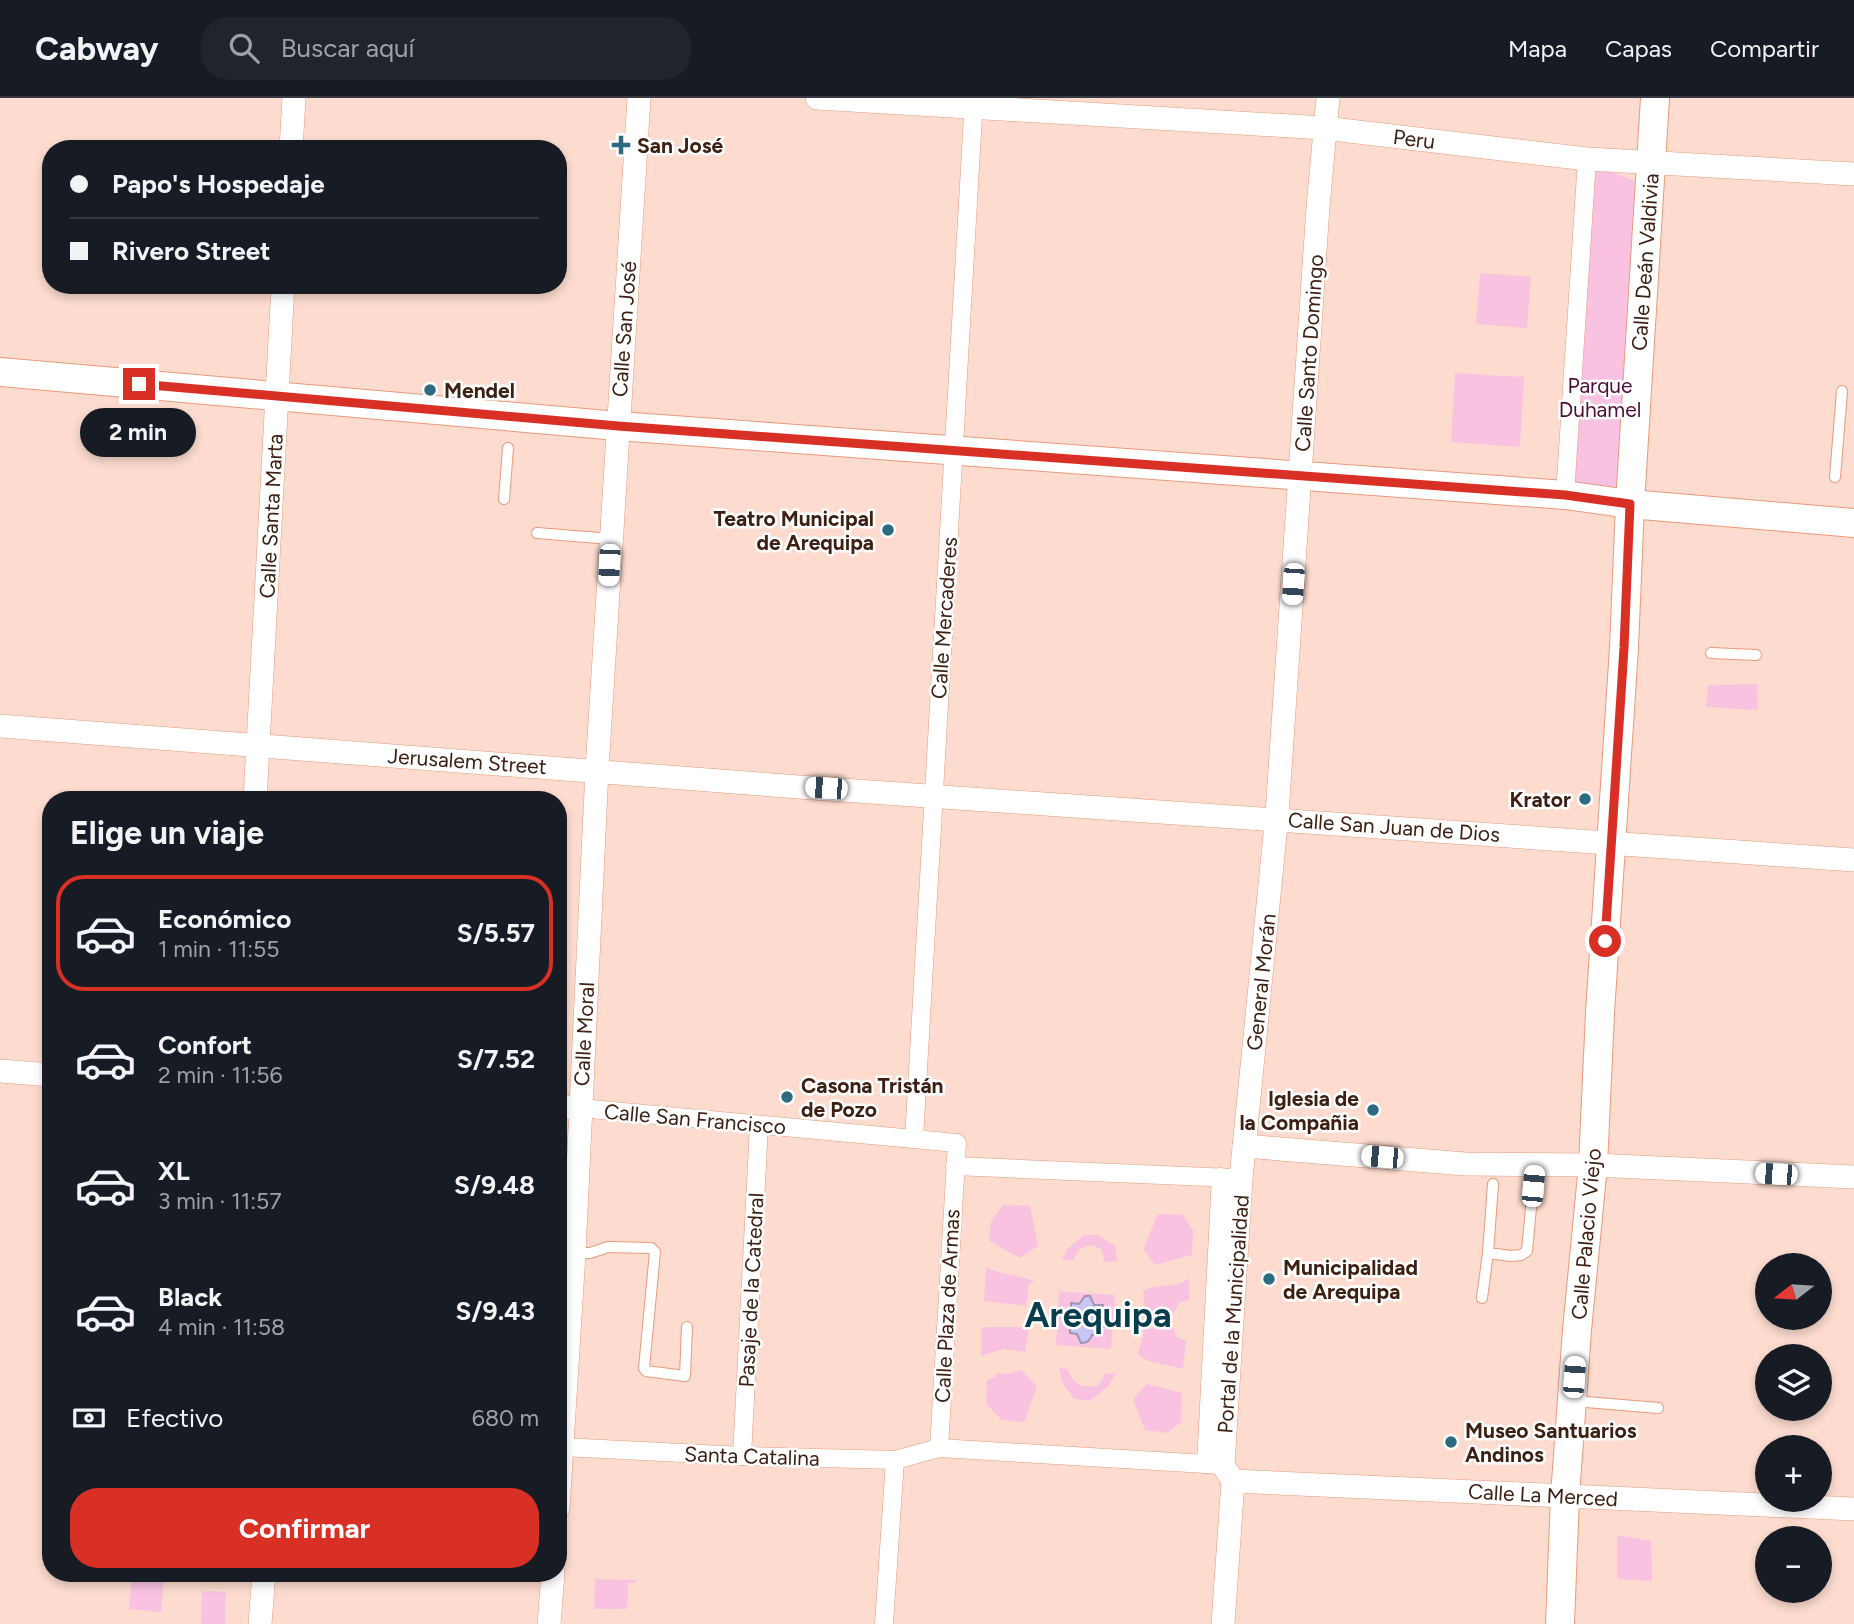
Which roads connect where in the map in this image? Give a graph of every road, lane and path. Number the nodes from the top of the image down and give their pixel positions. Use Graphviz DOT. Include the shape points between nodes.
graph roads {
  1 [pos="294,98"];
  2 [pos="639,98"];
  3 [pos="817,98"];
  4 [pos="1328,98"];
  5 [pos="1655,98"];
  6 [pos="974,103"];
  7 [pos="1324,128"];
  8 [pos="292,140"];
  9 [pos="1587,159"];
  10 [pos="1652,163"];
  11 [pos="1854,174"];
  12 [pos="283,294"];
  13 [pos="0,372"];
  14 [pos="1842,391"];
  15 [pos="278,397"];
  16 [pos="618,426"];
  17 [pos="508,448"];
  18 [pos="955,452"];
  19 [pos="1835,477"];
  20 [pos="1301,478"];
  21 [pos="1565,495"];
  22 [pos="504,499"];
  23 [pos="1630,504"];
  24 [pos="1839,517"];
  25 [pos="537,533"];
  26 [pos="611,539"];
  27 [pos="1711,653"];
  28 [pos="1756,655"];
  29 [pos="0,726"];
  30 [pos="258,746"];
  31 [pos="597,770"];
  32 [pos="256,791"];
  33 [pos="934,795"];
  34 [pos="1277,818"];
  35 [pos="1611,845"];
  36 [pos="1854,860"];
  37 [pos="0,1071"];
  38 [pos="42,1074"];
  39 [pos="569,1108"];
  40 [pos="759,1125"];
  41 [pos="914,1139"];
  42 [pos="957,1143"];
  43 [pos="1244,1146"];
  44 [pos="1535,1165"];
  45 [pos="1593,1165"];
  46 [pos="955,1166"];
  47 [pos="1231,1178"];
  48 [pos="1854,1178"];
  49 [pos="1493,1184"];
  50 [pos="567,1209"];
  51 [pos="574,1253"];
  52 [pos="1488,1254"];
  53 [pos="1482,1298"];
  54 [pos="687,1327"];
  55 [pos="567,1350"];
  56 [pos="1572,1401"];
  57 [pos="1658,1408"];
  58 [pos="567,1447"];
  59 [pos="939,1448"];
  60 [pos="742,1456"];
  61 [pos="895,1460"];
  62 [pos="1221,1470"];
  63 [pos="1565,1496"];
  64 [pos="1854,1508"];
  65 [pos="263,1582"];
  66 [pos="552,1582"];
  67 [pos="260,1624"];
  68 [pos="549,1624"];
  69 [pos="884,1624"];
  70 [pos="1223,1624"];
  71 [pos="1560,1624"];
  1 -- 8 [label="street"];
  2 -- 16 [label="street, Calle San José"];
  3 -- 6 [label="street, Peru"];
  4 -- 7 [label="street, Calle Santo Domingo"];
  5 -- 10 [label="street, Calle Deán Valdivia"];
  6 -- 7 [label="street, Peru"];
  6 -- 18 [label="street, Calle Mercaderes"];
  7 -- 9 [label="street, Peru"];
  7 -- 20 [label="street, Calle Santo Domingo"];
  9 -- 10 [label="street, Peru"];
  9 -- 21 [label="street"];
  10 -- 11 [label="street, Peru"];
  10 -- 23 [label="street, Calle Deán Valdivia"];
  12 -- 15 [label="street, Calle Santa Marta"];
  13 -- 15 [label="street"];
  14 -- 19 [label="lane"];
  15 -- 16 [label="street" via="510,421"];
  15 -- 30 [label="street, Calle Santa Marta"];
  16 -- 18 [label="street"];
  16 -- 26 [label="street, Calle San José"];
  17 -- 22 [label="lane"];
  18 -- 20 [label="street"];
  18 -- 33 [label="street, Calle Mercaderes"];
  20 -- 21 [label="street"];
  20 -- 34 [label="street, Calle Santo Domingo"];
  21 -- 23 [label="street"];
  23 -- 24 [label="street"];
  23 -- 35 [label="street, Calle Deán Valdivia"];
  25 -- 26 [label="lane"];
  26 -- 31 [label="street, Calle San José"];
  27 -- 28 [label="lane"];
  29 -- 30 [label="street, Jerusalem Street"];
  30 -- 31 [label="street, Jerusalem Street"];
  30 -- 32 [label="street, Calle Santa Marta"];
  31 -- 33 [label="street, Jerusalem Street"];
  31 -- 39 [label="street, Calle Moral"];
  33 -- 34 [label="street, Calle San Juan de Dios"];
  33 -- 41 [label="street, Calle Mercaderes"];
  34 -- 35 [label="street, Calle San Juan de Dios"];
  34 -- 43 [label="street, General Morán"];
  35 -- 36 [label="street, Calle San Juan de Dios"];
  35 -- 45 [label="street, Calle Palacio Viejo"];
  37 -- 38 [label="street"];
  39 -- 40 [label="street, Calle San Francisco"];
  39 -- 50 [label="street, Calle Moral"];
  40 -- 41 [label="street, Calle San Francisco"];
  40 -- 60 [label="street, Pasaje de la Catedral"];
  41 -- 42 [label="street, Calle San Francisco"];
  42 -- 46 [label="street, Calle Plaza de Armas"];
  43 -- 44 [label="street" via="1465,1164"];
  43 -- 47 [label="street, Portal de la Municipalidad"];
  44 -- 45 [label="street"];
  44 -- 52 [label="lane" via="1527,1251 1511,1256"];
  45 -- 48 [label="street"];
  45 -- 56 [label="street, Calle Palacio Viejo"];
  46 -- 47 [label="street"];
  46 -- 59 [label="street, Calle Plaza de Armas"];
  47 -- 62 [label="street, Portal de la Municipalidad"];
  49 -- 52 [label="lane"];
  50 -- 51 [label="street, Calle Moral"];
  51 -- 54 [label="lane" via="608,1247 651,1248 655,1252 646,1371 685,1376"];
  51 -- 55 [label="street, Calle Moral"];
  52 -- 53 [label="lane"];
  56 -- 57 [label="lane"];
  56 -- 63 [label="street, Calle Palacio Viejo"];
  58 -- 60 [label="street, Santa Catalina"];
  59 -- 61 [label="street, Santa Catalina"];
  59 -- 62 [label="street"];
  60 -- 61 [label="street, Santa Catalina"];
  61 -- 69 [label="street"];
  62 -- 63 [label="street, Calle La Merced"];
  62 -- 70 [label="street, Portal de la Municipalidad"];
  63 -- 64 [label="street, Calle La Merced"];
  63 -- 71 [label="street, Calle Palacio Viejo"];
  65 -- 67 [label="street"];
  66 -- 68 [label="street"];
}
